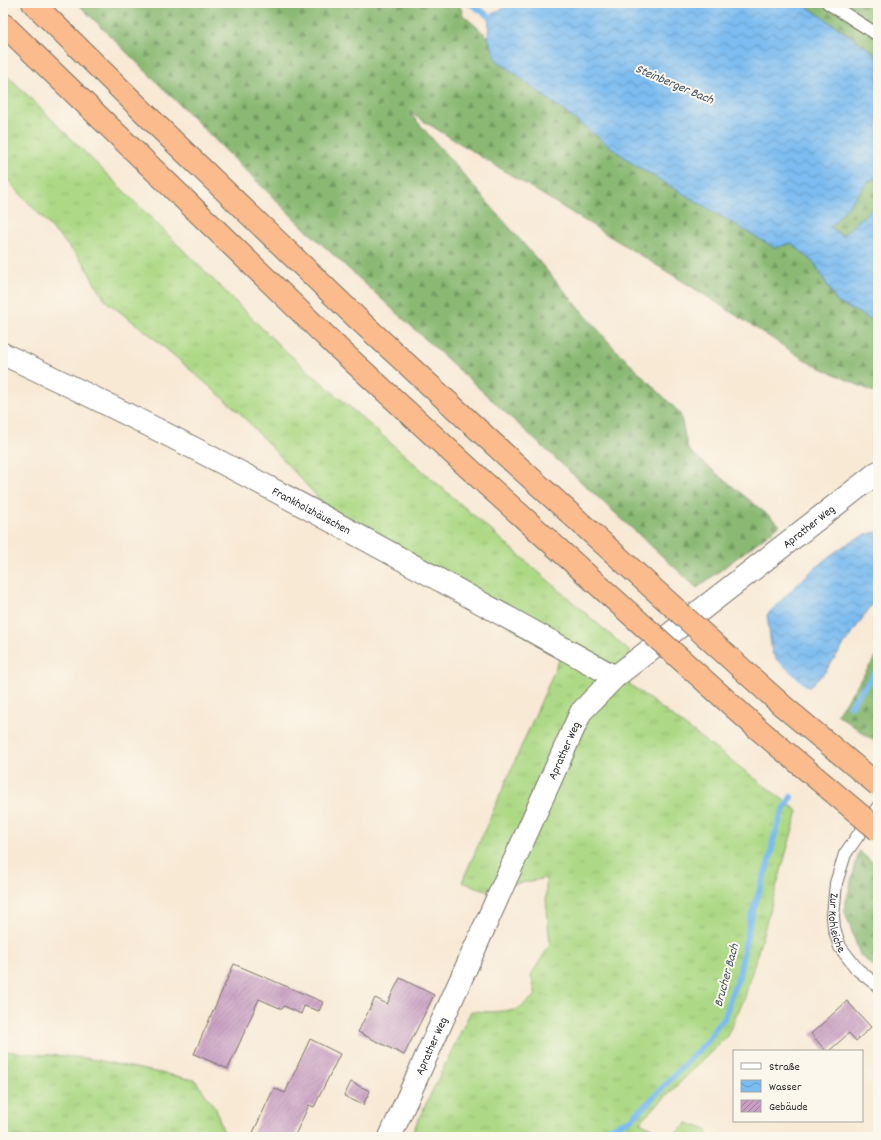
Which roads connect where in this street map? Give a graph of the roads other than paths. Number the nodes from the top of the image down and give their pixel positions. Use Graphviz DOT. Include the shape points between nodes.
graph roads {
  1 [pos="33,3"];
  2 [pos="828,3"];
  3 [pos="3,24"];
  4 [pos="878,35"];
  5 [pos="3,354"];
  6 [pos="878,472"];
  7 [pos="616,677"];
  8 [pos="878,785"];
  9 [pos="878,807"];
  10 [pos="878,830"];
  11 [pos="878,986"];
  12 [pos="390,1137"];
  1 -- 8 [label="highway, bridge" via="360,321 784,707"];
  2 -- 4 [label="lane"];
  3 -- 10 [label="highway, bridge" via="331,342 757,728"];
  5 -- 7 [label="street, Frankholzhäuschen" via="180,440"];
  6 -- 7 [label="street, Aprather Weg"];
  7 -- 12 [label="street, Aprather Weg" via="581,712"];
  9 -- 11 [label="lane, Zur Kohleiche" via="845,854 836,883 832,916 840,946 857,970"];
}
